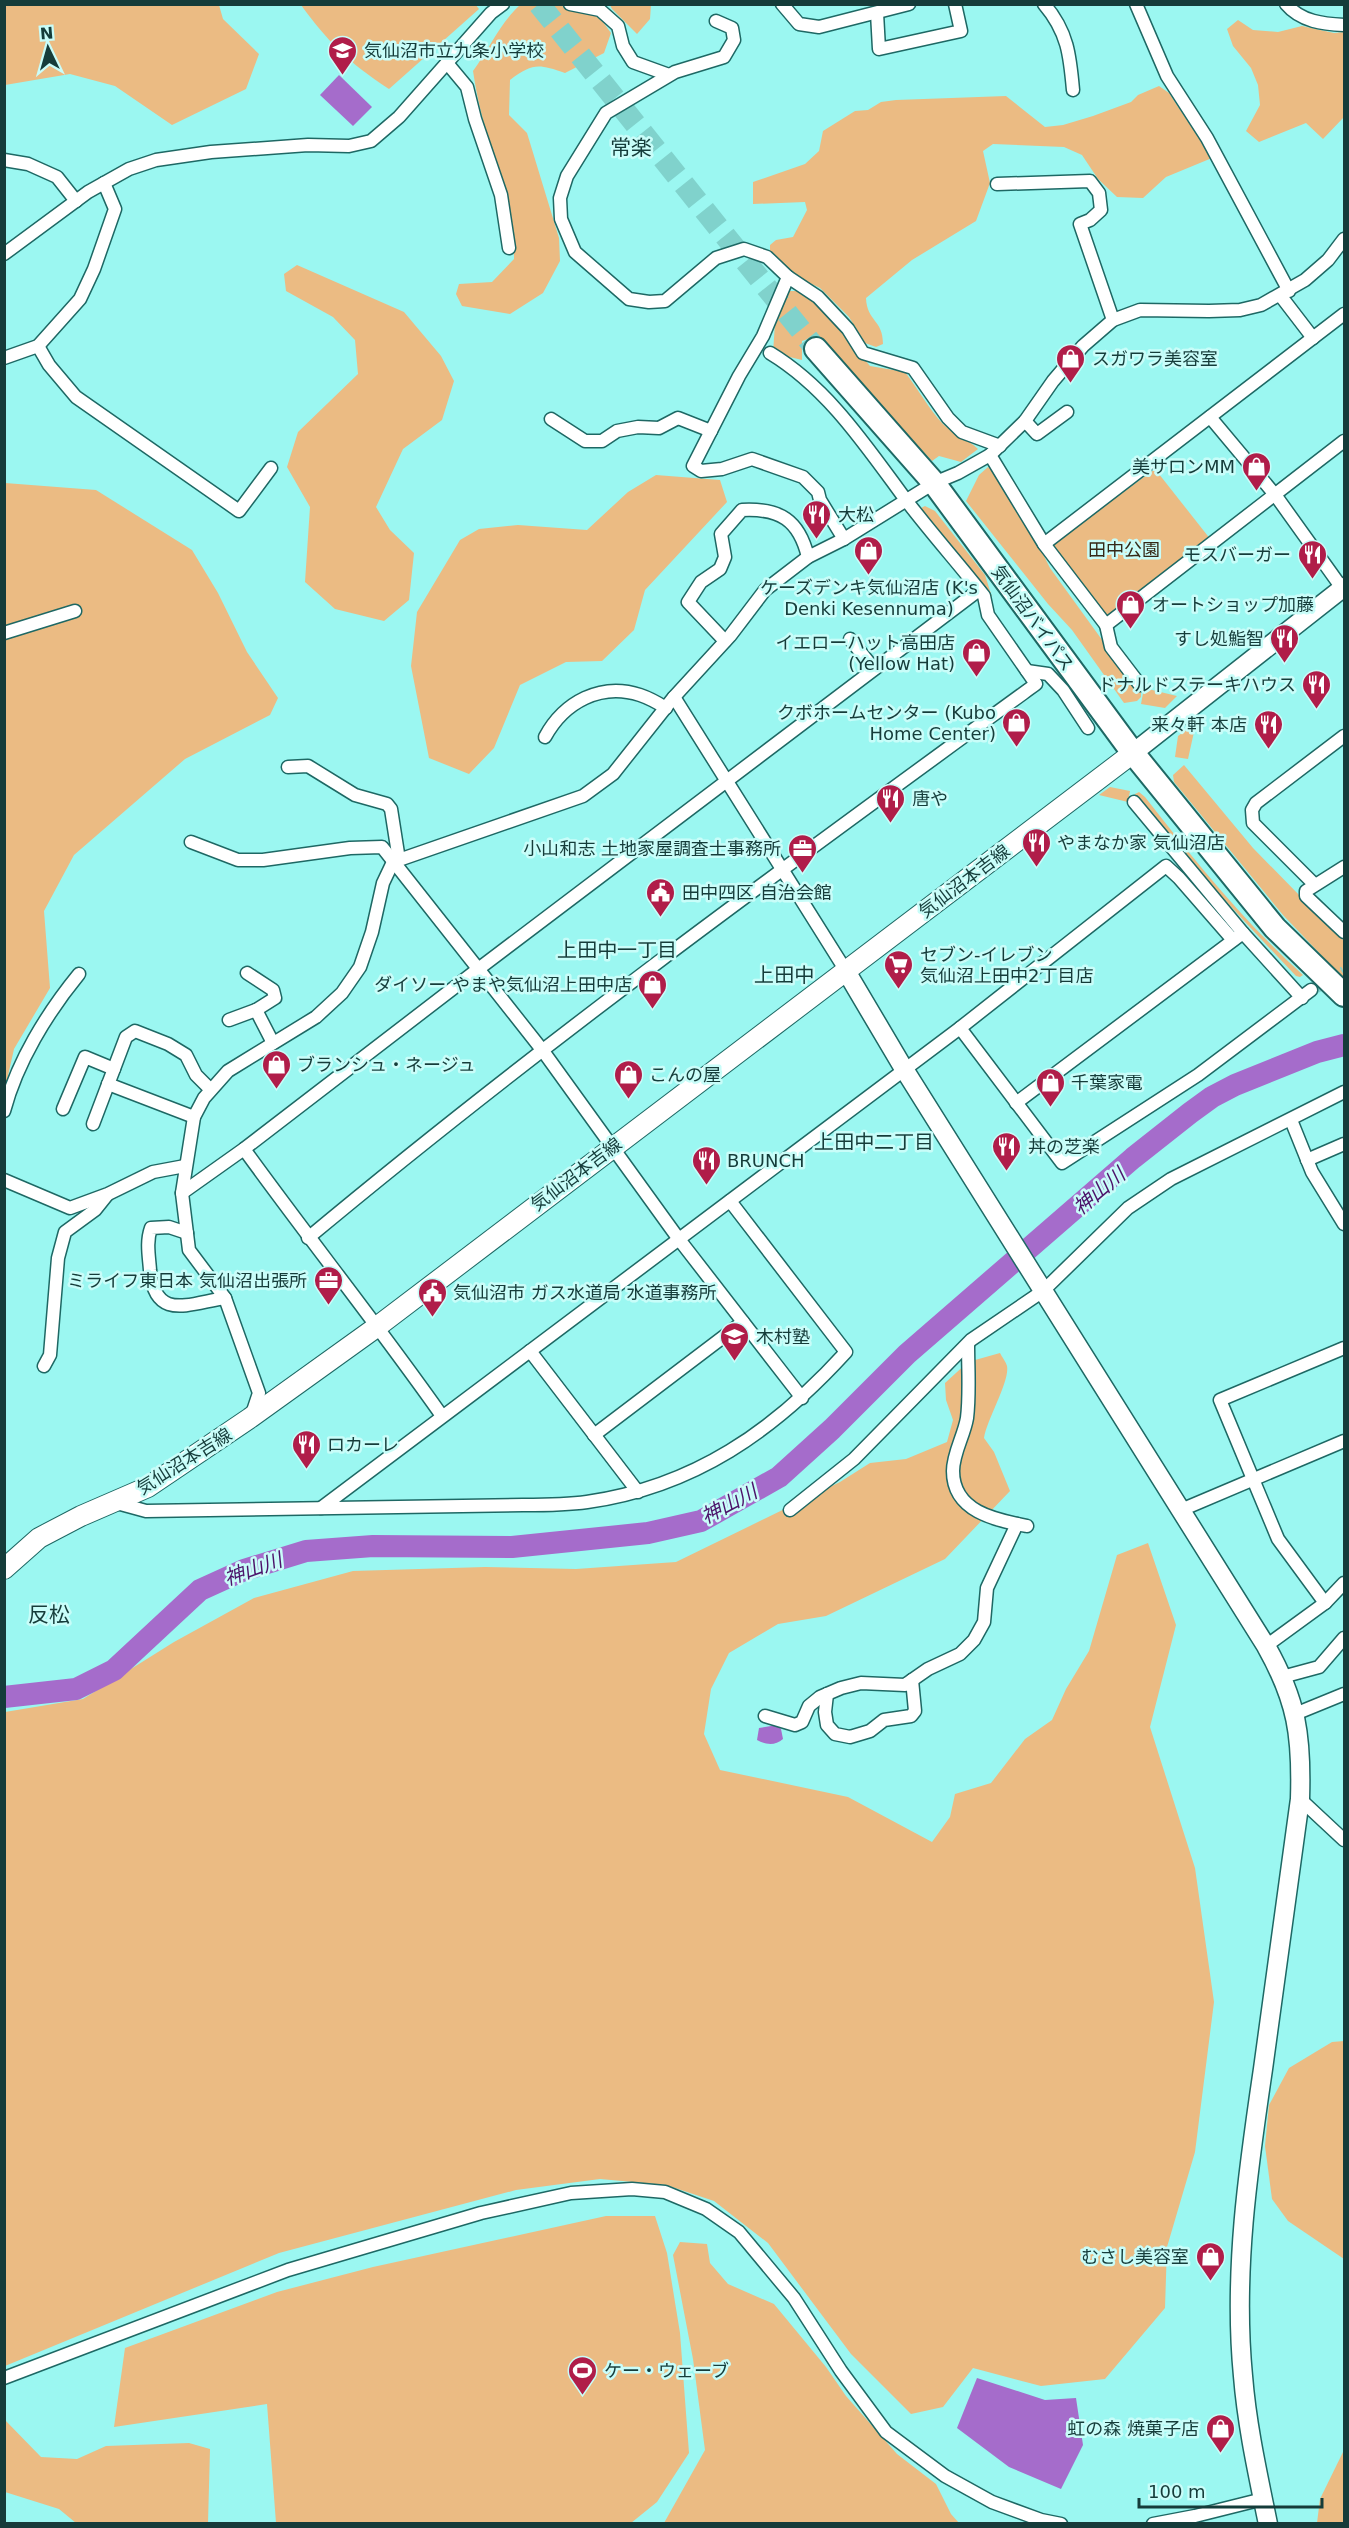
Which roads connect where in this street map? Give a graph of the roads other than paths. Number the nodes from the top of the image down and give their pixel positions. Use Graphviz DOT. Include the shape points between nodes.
graph roads {
  1 [pos="503,4"];
  2 [pos="570,4"];
  3 [pos="782,4"];
  4 [pos="909,4"];
  5 [pos="956,4"];
  6 [pos="1044,4"];
  7 [pos="1136,4"];
  8 [pos="1286,4"];
  9 [pos="488,9"];
  10 [pos="877,13"];
  11 [pos="716,21"];
  12 [pos="1344,25"];
  13 [pos="447,63"];
  14 [pos="669,75"];
  15 [pos="1073,90"];
  16 [pos="4,160"];
  17 [pos="104,183"];
  18 [pos="997,184"];
  19 [pos="76,201"];
  20 [pos="1344,239"];
  21 [pos="509,248"];
  22 [pos="4,254"];
  23 [pos="788,277"];
  24 [pos="1284,293"];
  25 [pos="1344,314"];
  26 [pos="1113,320"];
  27 [pos="1313,338"];
  28 [pos="38,346"];
  29 [pos="816,349"];
  30 [pos="770,353"];
  31 [pos="4,358"];
  32 [pos="1067,412"];
  33 [pos="1210,417"];
  34 [pos="551,418"];
  35 [pos="1025,421"];
  36 [pos="711,431"];
  37 [pos="1344,441"];
  38 [pos="1000,446"];
  39 [pos="990,455"];
  40 [pos="271,468"];
  41 [pos="934,483"];
  42 [pos="1276,496"];
  43 [pos="907,500"];
  44 [pos="844,538"];
  45 [pos="1044,544"];
  46 [pos="808,557"];
  47 [pos="1344,589"];
  48 [pos="979,590"];
  49 [pos="75,611"];
  50 [pos="1106,625"];
  51 [pos="4,633"];
  52 [pos="850,639"];
  53 [pos="725,641"];
  54 [pos="874,669"];
  55 [pos="1027,671"];
  56 [pos="1140,685"];
  57 [pos="674,697"];
  58 [pos="666,708"];
  59 [pos="1088,728"];
  60 [pos="545,736"];
  61 [pos="1344,736"];
  62 [pos="1133,753"];
  63 [pos="288,767"];
  64 [pos="726,781"];
  65 [pos="1134,802"];
  66 [pos="191,842"];
  67 [pos="396,861"];
  68 [pos="1344,867"];
  69 [pos="781,870"];
  70 [pos="1314,884"];
  71 [pos="1344,932"];
  72 [pos="1238,937"];
  73 [pos="477,969"];
  74 [pos="846,971"];
  75 [pos="78,974"];
  76 [pos="247,974"];
  77 [pos="1342,994"];
  78 [pos="256,1010"];
  79 [pos="229,1020"];
  80 [pos="960,1028"];
  81 [pos="273,1043"];
  82 [pos="543,1051"];
  83 [pos="114,1069"];
  84 [pos="904,1069"];
  85 [pos="108,1084"];
  86 [pos="210,1089"];
  87 [pos="1344,1092"];
  88 [pos="1016,1103"];
  89 [pos="63,1109"];
  90 [pos="4,1111"];
  91 [pos="194,1117"];
  92 [pos="1291,1120"];
  93 [pos="93,1124"];
  94 [pos="1344,1144"];
  95 [pos="613,1146"];
  96 [pos="244,1149"];
  97 [pos="1307,1160"];
  98 [pos="185,1166"];
  99 [pos="4,1180"];
  100 [pos="182,1193"];
  101 [pos="108,1194"];
  102 [pos="730,1201"];
  103 [pos="1344,1224"];
  104 [pos="187,1233"];
  105 [pos="308,1238"];
  106 [pos="678,1238"];
  107 [pos="1042,1289"];
  108 [pos="225,1298"];
  109 [pos="743,1322"];
  110 [pos="378,1326"];
  111 [pos="968,1344"];
  112 [pos="1344,1348"];
  113 [pos="530,1351"];
  114 [pos="44,1366"];
  115 [pos="802,1398"];
  116 [pos="442,1416"];
  117 [pos="250,1418"];
  118 [pos="594,1435"];
  119 [pos="1344,1442"];
  120 [pos="1253,1480"];
  121 [pos="638,1492"];
  122 [pos="113,1502"];
  123 [pos="321,1508"];
  124 [pos="790,1510"];
  125 [pos="1180,1510"];
  126 [pos="4,1569"];
  127 [pos="1344,1583"];
  128 [pos="1325,1603"];
  129 [pos="1344,1638"];
  130 [pos="1266,1646"];
  131 [pos="1282,1677"];
  132 [pos="912,1680"];
  133 [pos="827,1694"];
  134 [pos="1344,1694"];
  135 [pos="1295,1714"];
  136 [pos="765,1716"];
  137 [pos="1300,1799"];
  138 [pos="1344,1840"];
  139 [pos="4,2378"];
  140 [pos="1263,2499"];
  141 [pos="1061,2523"];
  142 [pos="1153,2523"];
  143 [pos="1268,2523"];
  1 -- 9 [label="street"];
  2 -- 14 [label="street" via="600,10 618,26 623,46 633,62"];
  3 -- 10 [label="street" via="799,24 819,27"];
  4 -- 10 [label="street"];
  5 -- 10 [label="street" via="961,31 879,49"];
  6 -- 15 [label="street" via="1070,49"];
  7 -- 24 [label="street" via="1167,76 1207,138"];
  8 -- 12 [label="street" via="1317,24"];
  9 -- 13 [label="street"];
  11 -- 14 [label="street" via="732,28 734,40 724,57"];
  13 -- 17 [label="street" via="399,117 371,141 349,146 308,145 181,155 129,169"];
  13 -- 21 [label="street" via="467,87 501,195"];
  14 -- 23 [label="street" via="606,113 567,176 560,198 561,219 576,252 629,299 649,302 664,301 716,258 744,249 767,257"];
  16 -- 19 [label="street" via="28,164 57,177"];
  17 -- 19 [label="street"];
  17 -- 28 [label="street" via="115,209 94,270 80,299"];
  18 -- 26 [label="street" via="1090,181 1099,193 1101,210 1080,224"];
  19 -- 22 [label="street"];
  20 -- 24 [label="street" via="1328,260"];
  23 -- 36 [label="street" via="763,336"];
  23 -- 38 [label="street" via="818,297 848,328 863,353 913,368 962,432"];
  24 -- 26 [label="street" via="1240,310 1140,310"];
  24 -- 27 [label="street"];
  25 -- 27 [label="street"];
  26 -- 35 [label="street" via="1083,346"];
  27 -- 33 [label="street"];
  28 -- 31 [label="street"];
  28 -- 40 [label="street" via="49,366 76,397 239,511"];
  29 -- 41 [label="highway, 気仙沼バイパス"];
  30 -- 43 [label="street" via="810,382 872,452"];
  32 -- 35 [label="street" via="1037,434"];
  33 -- 42 [label="street"];
  33 -- 45 [label="street"];
  34 -- 36 [label="street" via="585,441 602,441 617,431 638,427 659,428 678,418"];
  35 -- 38 [label="street"];
  36 -- 44 [label="street" via="693,466 701,471 722,469 752,459 803,477 818,492"];
  37 -- 42 [label="street"];
  38 -- 39 [label="street"];
  39 -- 41 [label="street"];
  39 -- 45 [label="street"];
  41 -- 43 [label="street"];
  41 -- 62 [label="highway, 気仙沼バイパス"];
  42 -- 47 [label="street"];
  42 -- 50 [label="street"];
  43 -- 44 [label="street"];
  43 -- 48 [label="street"];
  44 -- 46 [label="street"];
  45 -- 50 [label="street"];
  46 -- 53 [label="street" via="765,590"];
  46 -- 53 [label="street" via="803,536 792,522 762,509 742,510 721,534 725,556 720,569 701,582 688,602"];
  47 -- 62 [label="street"];
  48 -- 54 [label="street"];
  48 -- 55 [label="street" via="988,615"];
  49 -- 51 [label="street"];
  50 -- 56 [label="street" via="1111,646"];
  52 -- 54 [label="street"];
  53 -- 57 [label="street"];
  54 -- 64 [label="street"];
  55 -- 59 [label="street" via="1048,674"];
  55 -- 69 [label="street" via="1036,684"];
  57 -- 58 [label="street"];
  57 -- 64 [label="street"];
  58 -- 60 [label="street" via="641,695 597,692 573,704 552,723"];
  58 -- 67 [label="street" via="613,774 583,796"];
  61 -- 70 [label="street" via="1251,810 1253,823"];
  62 -- 74 [label="main road, 気仙沼本吉線"];
  62 -- 77 [label="highway, 気仙沼バイパス" via="1275,928"];
  63 -- 67 [label="street" via="308,766 355,795 387,804 391,809"];
  64 -- 69 [label="street"];
  64 -- 73 [label="street"];
  65 -- 72 [label="street"];
  66 -- 67 [label="street" via="238,860 382,847"];
  67 -- 73 [label="street"];
  67 -- 81 [label="street" via="383,883 360,967 342,993 316,1017"];
  68 -- 70 [label="street"];
  69 -- 74 [label="street"];
  69 -- 82 [label="street"];
  70 -- 71 [label="street" via="1306,896"];
  72 -- 80 [label="street" via="1166,866"];
  72 -- 88 [label="street"];
  72 -- 88 [label="street" via="1307,994 1198,1075 1062,1162"];
  73 -- 82 [label="street"];
  73 -- 96 [label="street"];
  74 -- 84 [label="street"];
  74 -- 95 [label="main road, 気仙沼本吉線"];
  75 -- 90 [label="street" via="56,1001 31,1044"];
  76 -- 78 [label="street" via="273,990 275,998"];
  78 -- 79 [label="street"];
  78 -- 81 [label="street"];
  80 -- 84 [label="street"];
  80 -- 88 [label="street"];
  81 -- 86 [label="street" via="228,1071"];
  82 -- 95 [label="street"];
  82 -- 105 [label="street"];
  83 -- 85 [label="street"];
  83 -- 86 [label="street" via="126,1037 135,1031 186,1055 196,1075"];
  83 -- 89 [label="street" via="85,1057"];
  84 -- 102 [label="street"];
  84 -- 107 [label="street"];
  85 -- 91 [label="street"];
  85 -- 93 [label="street"];
  86 -- 91 [label="street"];
  87 -- 92 [label="street"];
  91 -- 98 [label="street"];
  92 -- 97 [label="street"];
  92 -- 107 [label="street" via="1171,1179 1128,1208"];
  94 -- 97 [label="street"];
  95 -- 106 [label="street"];
  95 -- 110 [label="main road, 気仙沼本吉線"];
  96 -- 100 [label="street"];
  96 -- 105 [label="street"];
  97 -- 103 [label="street"];
  98 -- 100 [label="street"];
  98 -- 101 [label="street" via="153,1172"];
  99 -- 101 [label="street" via="70,1208"];
  100 -- 104 [label="street"];
  101 -- 114 [label="street" via="95,1210 65,1232 58,1258 50,1355"];
  102 -- 106 [label="street"];
  102 -- 115 [label="street" via="846,1352"];
  104 -- 108 [label="street" via="189,1250"];
  104 -- 108 [label="street" via="169,1227 151,1228 147,1238 152,1287 159,1300 171,1306"];
  105 -- 110 [label="street"];
  106 -- 109 [label="street"];
  106 -- 113 [label="street"];
  107 -- 111 [label="street"];
  107 -- 125 [label="street"];
  108 -- 117 [label="street" via="259,1393"];
  109 -- 115 [label="street"];
  109 -- 118 [label="street"];
  110 -- 116 [label="street"];
  110 -- 117 [label="main road, 気仙沼本吉線"];
  111 -- 124 [label="street" via="854,1459"];
  111 -- 132 [label="street" via="966,1419 953,1472 957,1487 966,1504 978,1513 1022,1525 994,1569 987,1588 984,1622 974,1640 960,1654"];
  112 -- 120 [label="street" via="1220,1400"];
  113 -- 116 [label="street"];
  113 -- 118 [label="street"];
  115 -- 121 [label="street" via="734,1448 675,1481"];
  116 -- 123 [label="street"];
  117 -- 122 [label="main road, 気仙沼本吉線" via="148,1487"];
  118 -- 121 [label="street"];
  119 -- 120 [label="street"];
  120 -- 125 [label="street"];
  120 -- 128 [label="street" via="1278,1539"];
  121 -- 123 [label="street" via="586,1503"];
  122 -- 123 [label="street" via="146,1511"];
  122 -- 126 [label="main road, 気仙沼本吉線" via="39,1538"];
  125 -- 130 [label="street"];
  127 -- 128 [label="street"];
  128 -- 130 [label="street"];
  129 -- 131 [label="street" via="1319,1667"];
  130 -- 131 [label="street"];
  131 -- 135 [label="street"];
  132 -- 133 [label="street" via="905,1684 861,1683"];
  132 -- 133 [label="street" via="915,1711 911,1716 884,1720 870,1731 850,1737 835,1734 826,1725"];
  133 -- 136 [label="street" via="809,1706 801,1722 795,1725"];
  134 -- 135 [label="street"];
  135 -- 137 [label="street" via="1301,1757"];
  137 -- 138 [label="street"];
  137 -- 140 [label="street" via="1242,2236 1243,2374"];
  139 -- 141 [label="street" via="288,2270 481,2213 571,2193 632,2189 665,2192 706,2209 739,2232 794,2298 886,2432 945,2476 992,2502"];
  140 -- 142 [label="street"];
  140 -- 143 [label="street"];
}
